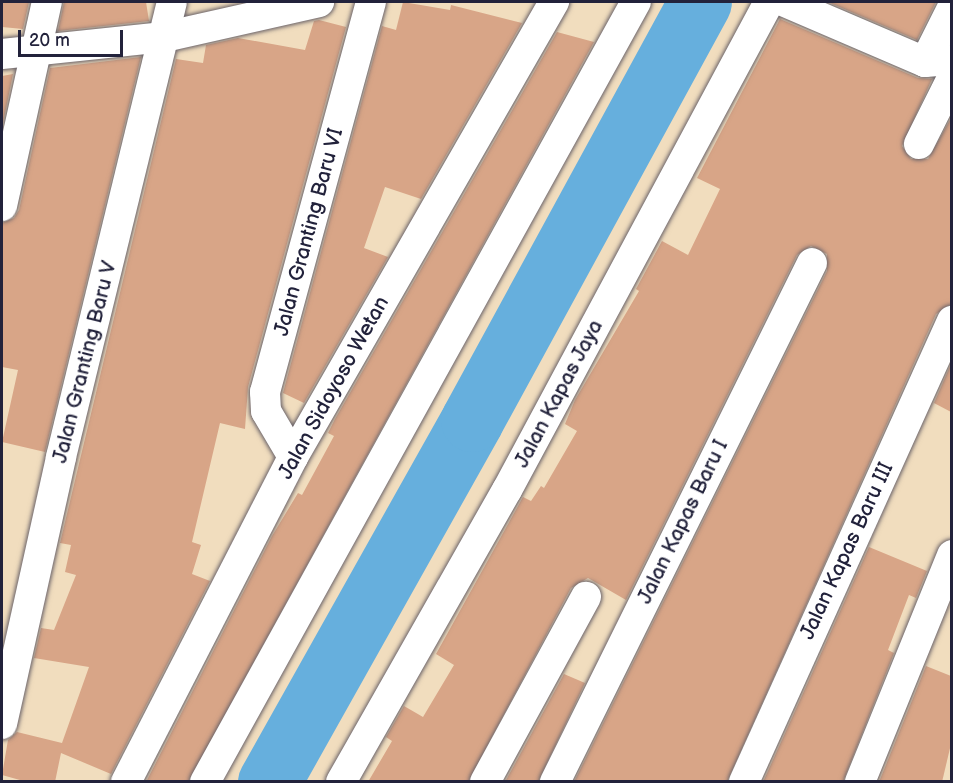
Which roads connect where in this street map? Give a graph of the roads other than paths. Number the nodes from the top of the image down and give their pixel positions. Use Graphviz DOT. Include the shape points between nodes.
graph roads {
  1 [pos="47,2"];
  2 [pos="172,2"];
  3 [pos="319,2"];
  4 [pos="371,2"];
  5 [pos="554,2"];
  6 [pos="636,2"];
  7 [pos="769,2"];
  8 [pos="785,2"];
  9 [pos="951,8"];
  10 [pos="164,37"];
  11 [pos="36,49"];
  12 [pos="2,54"];
  13 [pos="938,61"];
  14 [pos="951,78"];
  15 [pos="919,144"];
  16 [pos="2,206"];
  17 [pos="812,263"];
  18 [pos="951,321"];
  19 [pos="294,457"];
  20 [pos="951,555"];
  21 [pos="586,597"];
  22 [pos="2,724"];
  23 [pos="126,782"];
  24 [pos="204,782"];
  25 [pos="341,782"];
  26 [pos="485,782"];
  27 [pos="555,782"];
  28 [pos="744,782"];
  29 [pos="860,782"];
  1 -- 11 [label="street"];
  2 -- 10 [label="street, Jalan Granting Baru V"];
  3 -- 10 [label="street"];
  4 -- 19 [label="street, Jalan Granting Baru VI" via="265,392 266,411"];
  5 -- 19 [label="street, Jalan Sidoyoso Wetan"];
  6 -- 24 [label="street"];
  7 -- 25 [label="street, Jalan Kapas Jaya" via="507,490"];
  8 -- 13 [label="street"];
  9 -- 13 [label="street"];
  10 -- 11 [label="street"];
  10 -- 22 [label="street, Jalan Granting Baru V" via="61,458"];
  11 -- 12 [label="street"];
  11 -- 16 [label="street"];
  14 -- 15 [label="street"];
  17 -- 27 [label="street, Jalan Kapas Baru I"];
  18 -- 28 [label="street, Jalan Kapas Baru III"];
  19 -- 23 [label="street, Jalan Sidoyoso Wetan"];
  20 -- 29 [label="street"];
  21 -- 26 [label="street"];
}
